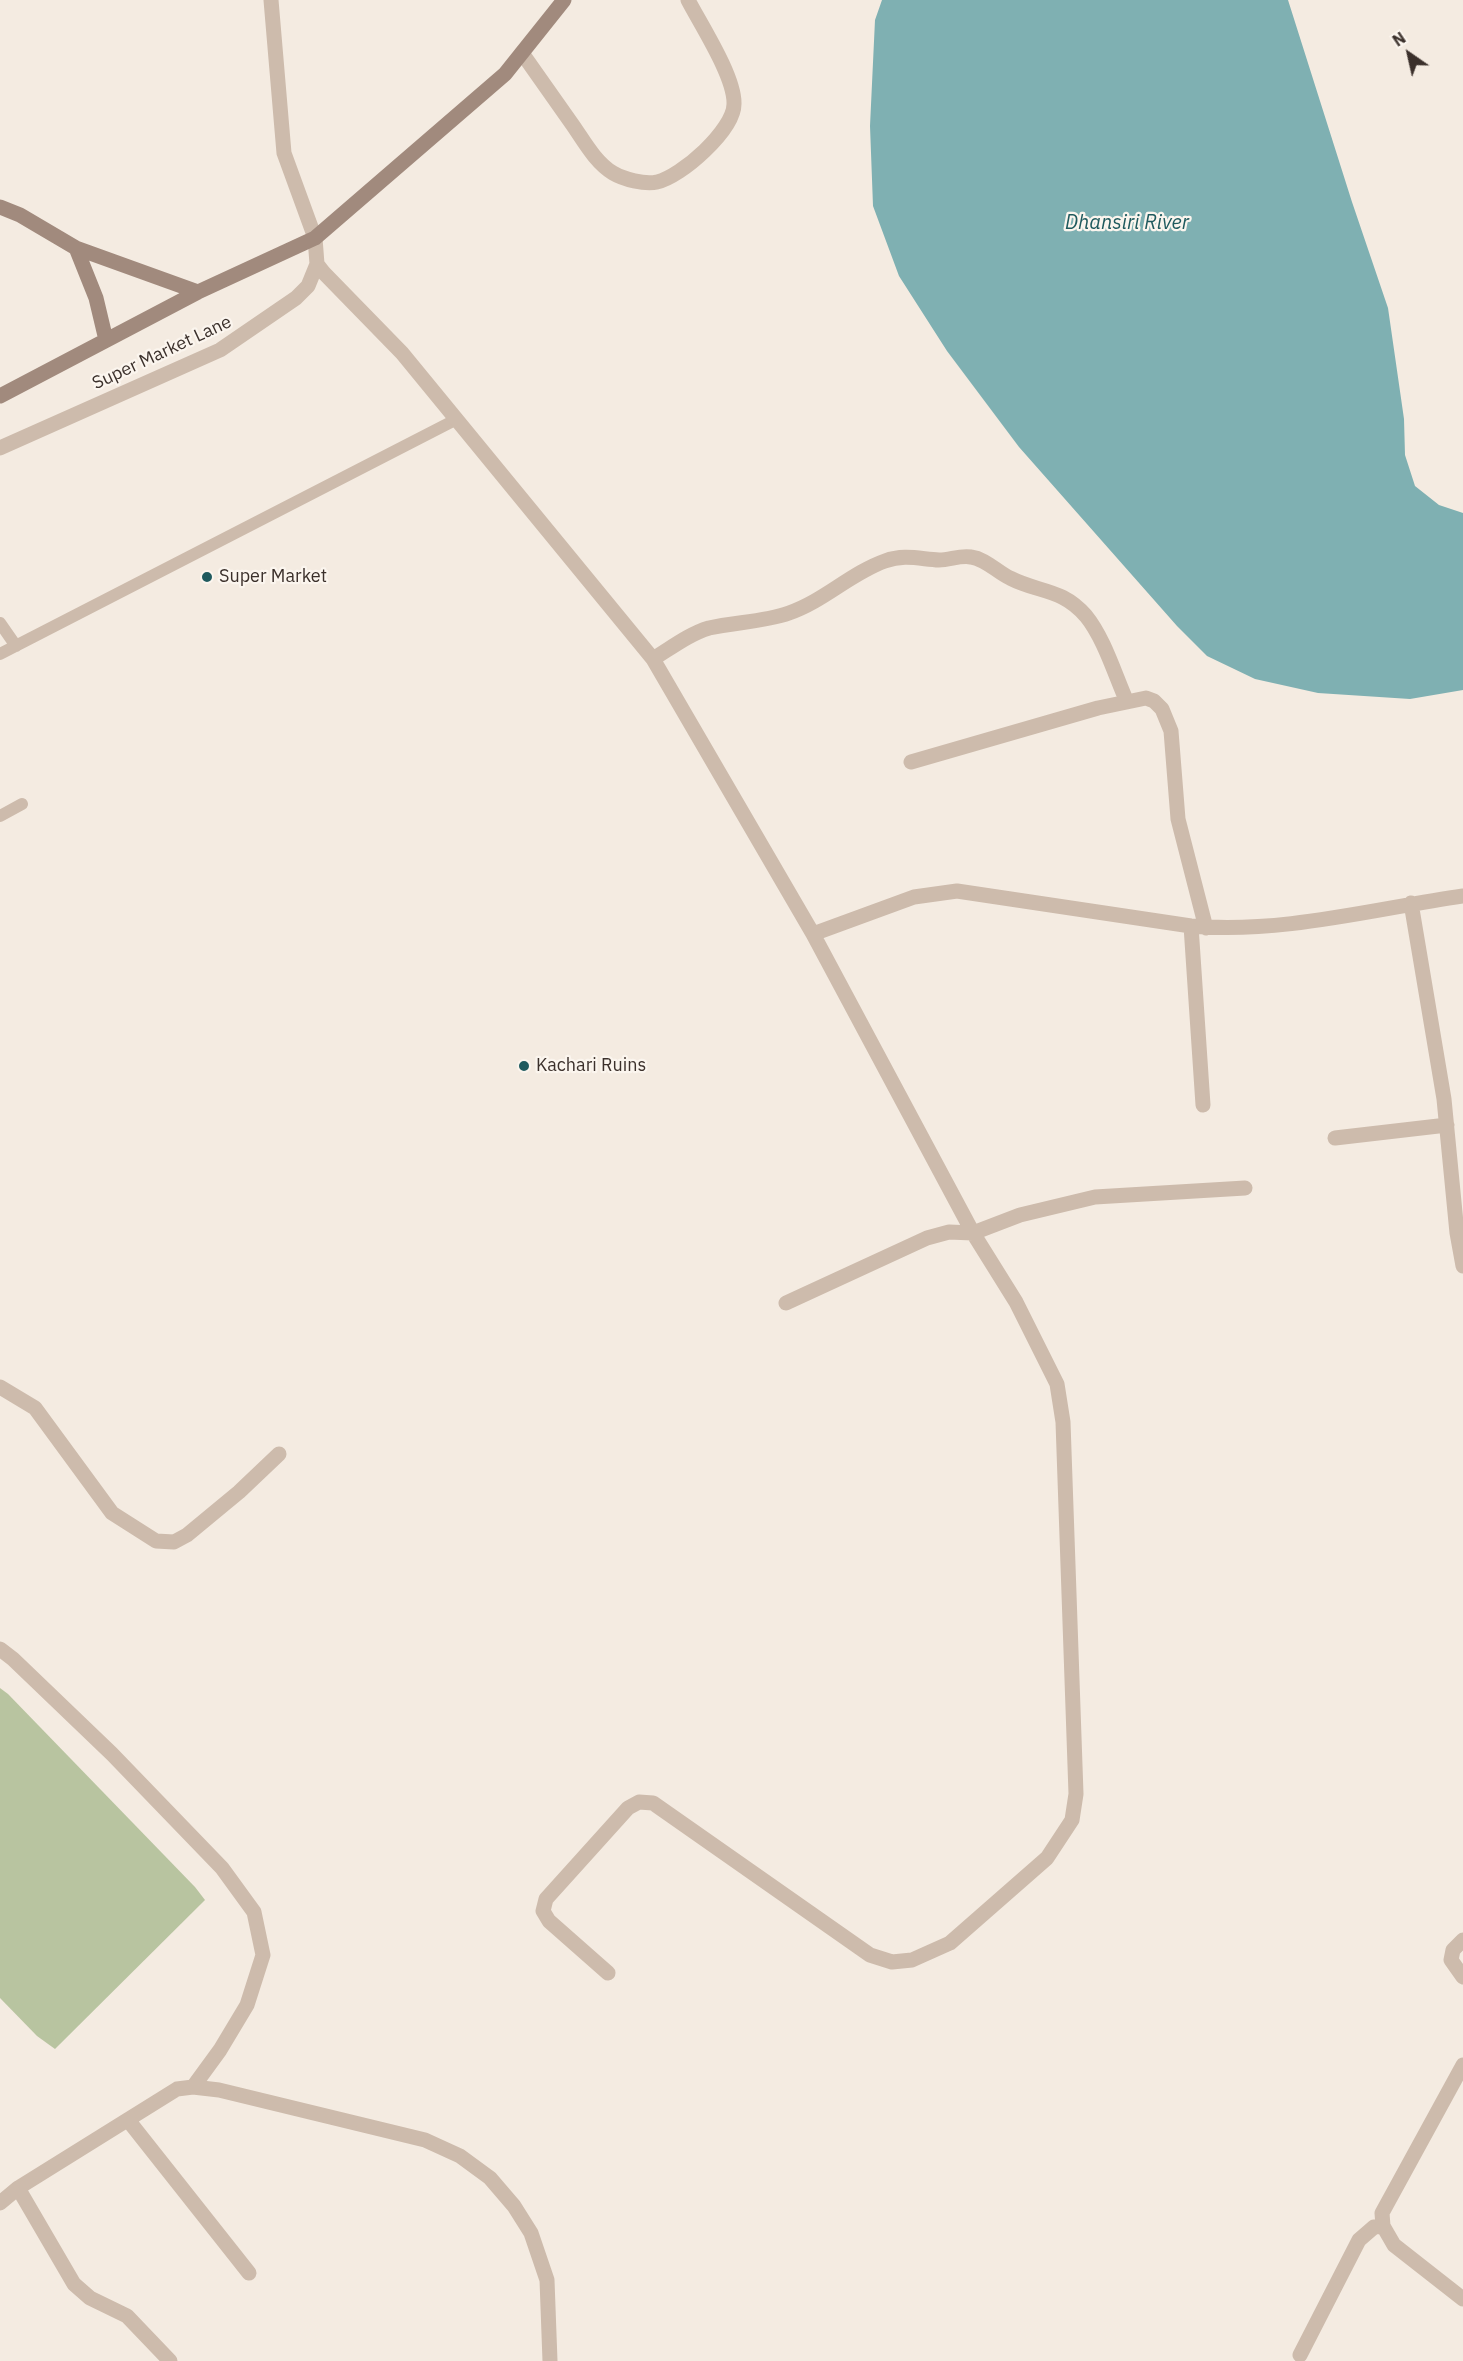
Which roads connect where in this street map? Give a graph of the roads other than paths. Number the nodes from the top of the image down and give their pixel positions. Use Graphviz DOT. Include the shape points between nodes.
graph roads {
  1 [pos="271,0"];
  2 [pos="564,0"];
  3 [pos="688,0"];
  4 [pos="522,53"];
  5 [pos="0,207"];
  6 [pos="315,238"];
  7 [pos="76,248"];
  8 [pos="317,264"];
  9 [pos="198,292"];
  10 [pos="106,340"];
  11 [pos="0,396"];
  12 [pos="457,419"];
  13 [pos="0,448"];
  14 [pos="0,622"];
  15 [pos="16,646"];
  16 [pos="0,654"];
  17 [pos="653,659"];
  18 [pos="1127,702"];
  19 [pos="911,762"];
  20 [pos="22,804"];
  21 [pos="0,816"];
  22 [pos="1463,896"];
  23 [pos="1411,903"];
  24 [pos="1198,927"];
  25 [pos="813,934"];
  26 [pos="1203,1105"];
  27 [pos="1447,1125"];
  28 [pos="1335,1138"];
  29 [pos="1245,1188"];
  30 [pos="973,1233"];
  31 [pos="1463,1266"];
  32 [pos="786,1303"];
  33 [pos="0,1387"];
  34 [pos="279,1454"];
  35 [pos="0,1649"];
  36 [pos="1463,1940"];
  37 [pos="608,1972"];
  38 [pos="1463,1977"];
  39 [pos="1463,2066"];
  40 [pos="193,2087"];
  41 [pos="128,2120"];
  42 [pos="18,2188"];
  43 [pos="0,2203"];
  44 [pos="1383,2226"];
  45 [pos="249,2273"];
  46 [pos="1463,2299"];
  47 [pos="1300,2355"];
  48 [pos="170,2361"];
  49 [pos="550,2361"];
  1 -- 6 [label="street" via="284,153"];
  2 -- 4 [label="main road"];
  3 -- 4 [label="street" via="730,80 735,105 726,126 696,160 655,183 614,173 597,159"];
  4 -- 6 [label="main road" via="505,74"];
  5 -- 7 [label="main road"];
  6 -- 8 [label="street"];
  6 -- 9 [label="main road"];
  7 -- 9 [label="main road"];
  7 -- 10 [label="main road" via="96,298"];
  8 -- 12 [label="street" via="402,353"];
  8 -- 13 [label="street, Super Market Lane" via="308,286 296,298 220,350"];
  9 -- 10 [label="main road"];
  10 -- 11 [label="main road"];
  12 -- 15 [label="lane"];
  12 -- 17 [label="street"];
  14 -- 15 [label="lane"];
  15 -- 16 [label="lane"];
  17 -- 18 [label="street" via="700,631 786,614 806,606 885,561 914,556 942,560 962,556 988,563 1020,583 1046,589 1074,604 1094,628"];
  17 -- 25 [label="street"];
  18 -- 19 [label="street"];
  18 -- 24 [label="street" via="1146,698 1154,701 1162,709 1171,731 1178,819"];
  20 -- 21 [label="lane"];
  22 -- 23 [label="street"];
  23 -- 24 [label="street" via="1286,925 1229,930"];
  23 -- 27 [label="street"];
  24 -- 25 [label="street" via="957,891 914,897"];
  24 -- 26 [label="street"];
  25 -- 30 [label="street"];
  27 -- 28 [label="street"];
  27 -- 31 [label="street"];
  29 -- 30 [label="street" via="1095,1197 1020,1215"];
  30 -- 32 [label="street" via="949,1232 927,1238"];
  30 -- 37 [label="street" via="1016,1302 1057,1383 1063,1422 1076,1794 1072,1820 1047,1858 950,1943 912,1960 892,1962 870,1954 653,1803 639,1802 628,1809 546,1899 543,1911 549,1921"];
  33 -- 34 [label="street" via="35,1408 112,1513 156,1541 174,1542 187,1535"];
  35 -- 40 [label="street" via="112,1754 222,1868 254,1912 263,1955 247,2005"];
  36 -- 38 [label="street" via="1453,1950 1451,1960"];
  39 -- 44 [label="street" via="1382,2212"];
  40 -- 41 [label="street" via="177,2089"];
  40 -- 49 [label="street" via="425,2140 460,2156 490,2178 531,2233 547,2280"];
  41 -- 42 [label="street"];
  41 -- 45 [label="street"];
  42 -- 43 [label="street"];
  42 -- 48 [label="street" via="74,2284 82,2293 127,2316"];
  44 -- 46 [label="street" via="1394,2245"];
  44 -- 47 [label="street" via="1365,2232 1359,2240"];
}
